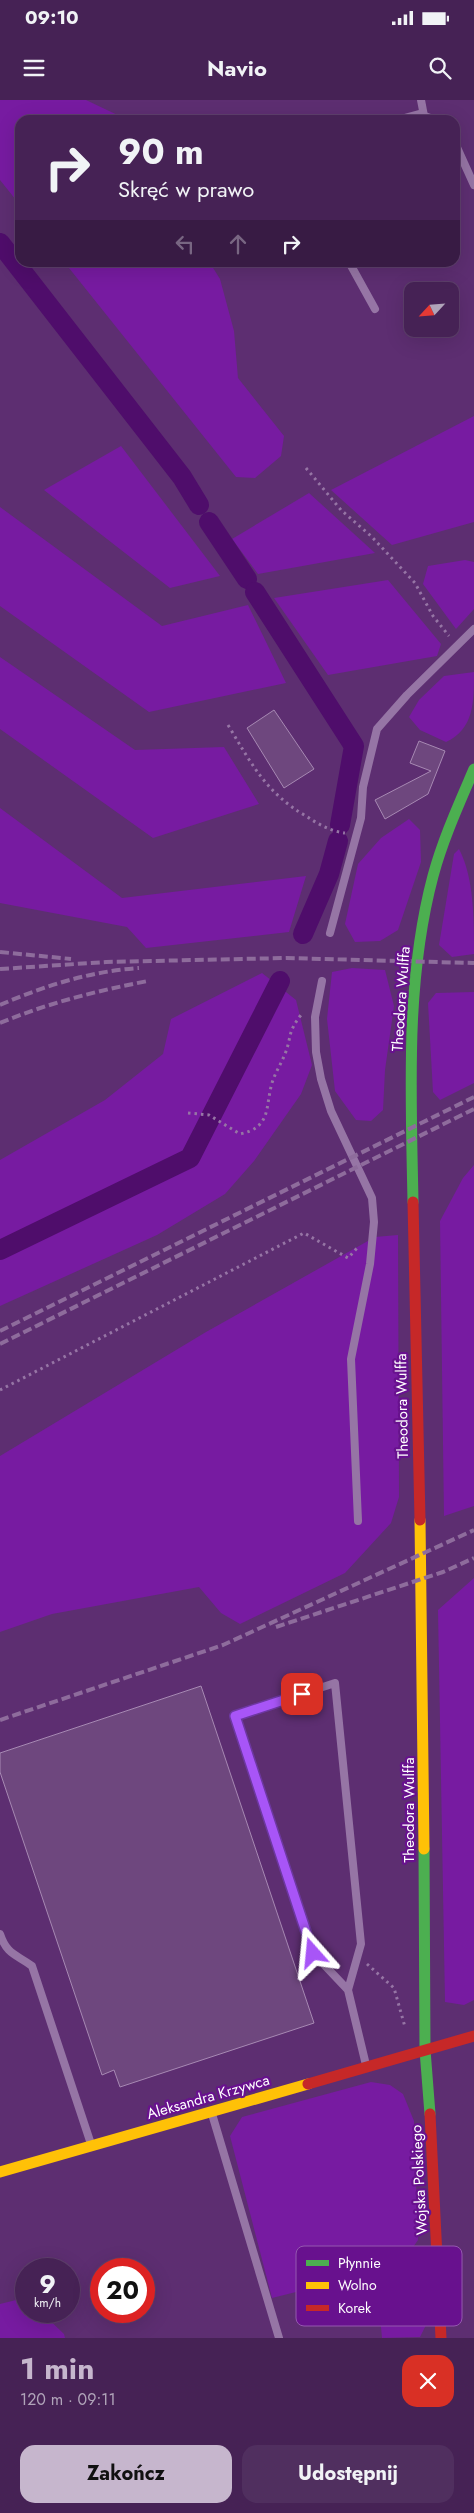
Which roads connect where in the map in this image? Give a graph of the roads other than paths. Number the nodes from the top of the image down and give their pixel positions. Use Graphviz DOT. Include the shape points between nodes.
graph roads {
  1 [pos="421,100"];
  2 [pos="424,115"];
  3 [pos="460,154"];
  4 [pos="474,184"];
  5 [pos="352,267"];
  6 [pos="375,309"];
  7 [pos="474,629"];
  8 [pos="474,769"];
  9 [pos="330,934"];
  10 [pos="322,981"];
  11 [pos="358,1521"];
  12 [pos="0,1934"];
  13 [pos="348,1990"];
  14 [pos="474,2036"];
  15 [pos="425,2050"];
  16 [pos="367,2067"];
  17 [pos="211,2112"];
  18 [pos="91,2146"];
  19 [pos="0,2172"];
  20 [pos="437,2246"];
  21 [pos="279,2338"];
  1 -- 2 [label="lane"];
  3 -- 4 [label="lane"];
  5 -- 6 [label="lane"];
  7 -- 9 [label="lane" via="377,729 363,787 361,818"];
  8 -- 15 [label="street, Theodora Wulffa" via="449,828 433,877 422,927 411,1074 420,1524"];
  10 -- 11 [label="lane" via="315,1017 321,1079 331,1111 372,1198 374,1231 370,1264 351,1359"];
  12 -- 18 [label="lane" via="10,1954 32,1966"];
  13 -- 13 [label="lane" via="313,1953 235,1716 335,1683 361,1944"];
  13 -- 16 [label="lane"];
  14 -- 15 [label="street, Aleksandra Krzywca"];
  15 -- 16 [label="street, Aleksandra Krzywca"];
  15 -- 20 [label="street, Wojska Polskiego"];
  16 -- 17 [label="street, Aleksandra Krzywca"];
  17 -- 18 [label="street, Aleksandra Krzywca"];
  17 -- 21 [label="lane"];
  18 -- 19 [label="street, Aleksandra Krzywca"];
}
